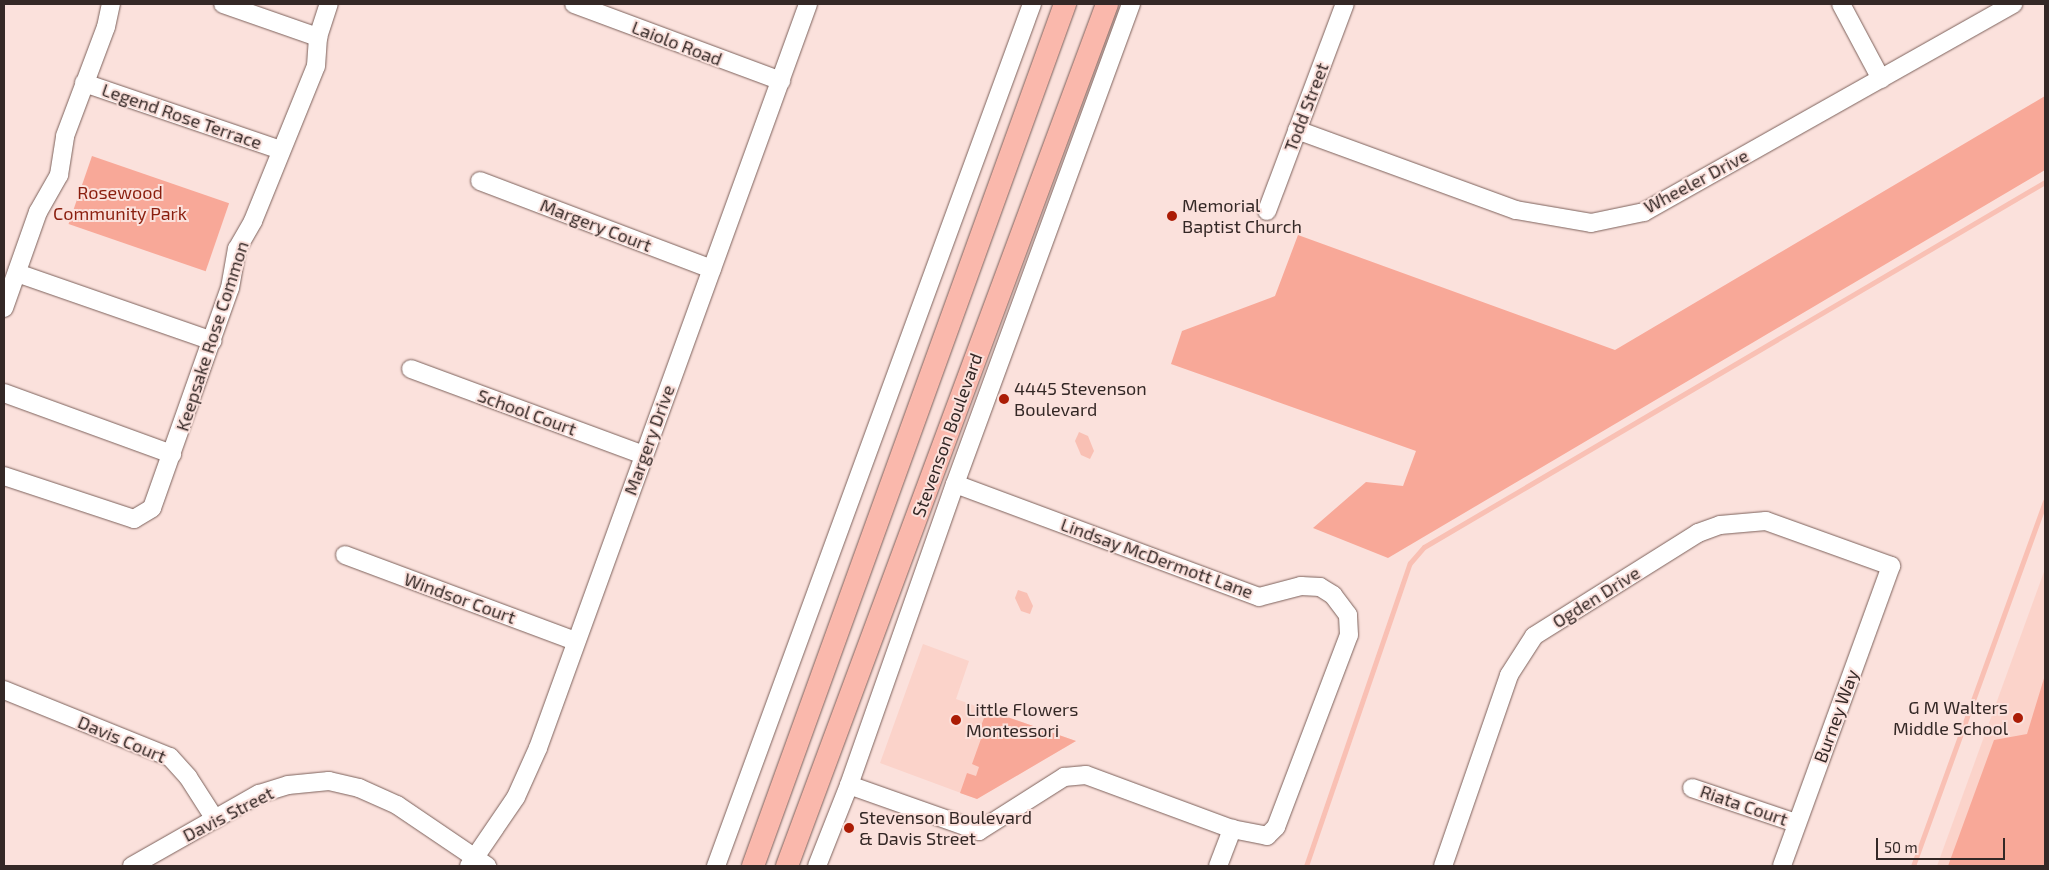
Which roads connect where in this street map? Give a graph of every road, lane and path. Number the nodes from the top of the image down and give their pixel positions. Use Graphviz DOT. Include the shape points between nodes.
graph roads {
  1 [pos="111,4"];
  2 [pos="223,4"];
  3 [pos="329,4"];
  4 [pos="574,4"];
  5 [pos="808,4"];
  6 [pos="1032,4"];
  7 [pos="1065,4"];
  8 [pos="1107,4"];
  9 [pos="1131,4"];
  10 [pos="1345,4"];
  11 [pos="1841,4"];
  12 [pos="2013,4"];
  13 [pos="318,37"];
  14 [pos="1881,79"];
  15 [pos="781,81"];
  16 [pos="84,82"];
  17 [pos="1297,130"];
  18 [pos="281,150"];
  19 [pos="480,181"];
  20 [pos="1267,211"];
  21 [pos="712,269"];
  22 [pos="17,273"];
  23 [pos="4,308"];
  24 [pos="212,341"];
  25 [pos="411,369"];
  26 [pos="4,393"];
  27 [pos="172,454"];
  28 [pos="643,455"];
  29 [pos="4,476"];
  30 [pos="955,484"];
  31 [pos="345,555"];
  32 [pos="1891,566"];
  33 [pos="575,641"];
  34 [pos="4,690"];
  35 [pos="849,785"];
  36 [pos="1692,788"];
  37 [pos="215,818"];
  38 [pos="1796,823"];
  39 [pos="1232,829"];
  40 [pos="477,864"];
  41 [pos="132,866"];
  42 [pos="716,866"];
  43 [pos="753,866"];
  44 [pos="787,866"];
  45 [pos="817,866"];
  46 [pos="1218,866"];
  47 [pos="1443,866"];
  48 [pos="1782,866"];
  1 -- 16 [label="street"];
  2 -- 13 [label="street"];
  3 -- 13 [label="street, Keepsake Rose Common"];
  4 -- 15 [label="street, Laiolo Road"];
  5 -- 15 [label="street, Margery Drive"];
  6 -- 42 [label="street"];
  7 -- 43 [label="main road, Stevenson Boulevard"];
  8 -- 44 [label="main road, Stevenson Boulevard"];
  9 -- 30 [label="street, Stevenson Boulevard"];
  10 -- 17 [label="street, Todd Street"];
  11 -- 14 [label="street"];
  12 -- 14 [label="street, Wheeler Drive"];
  13 -- 18 [label="street, Keepsake Rose Common" via="316,66"];
  14 -- 17 [label="street, Wheeler Drive" via="1644,212 1591,223 1516,210"];
  15 -- 21 [label="street, Margery Drive"];
  16 -- 18 [label="street, Legend Rose Terrace"];
  16 -- 22 [label="street" via="65,136 59,175 38,212"];
  17 -- 20 [label="street, Todd Street"];
  18 -- 24 [label="street, Keepsake Rose Common" via="253,221 237,249 230,288"];
  19 -- 21 [label="street, Margery Court"];
  21 -- 28 [label="street, Margery Drive"];
  22 -- 23 [label="street"];
  22 -- 24 [label="street"];
  24 -- 27 [label="street, Keepsake Rose Common"];
  25 -- 28 [label="street, School Court"];
  26 -- 27 [label="street"];
  27 -- 29 [label="street, Keepsake Rose Common" via="152,508 134,519"];
  28 -- 33 [label="street, Margery Drive"];
  30 -- 35 [label="street, Stevenson Boulevard"];
  30 -- 39 [label="street, Lindsay McDermott Lane" via="1258,597 1301,586 1320,587 1338,602 1348,615 1349,635 1276,827 1267,836"];
  31 -- 33 [label="street, Windsor Court"];
  32 -- 38 [label="street, Burney Way"];
  32 -- 47 [label="street, Ogden Drive" via="1766,521 1720,525 1698,533 1534,636 1509,675"];
  33 -- 40 [label="street, Margery Drive" via="527,776"];
  34 -- 37 [label="street, Davis Court" via="170,757 188,777"];
  35 -- 39 [label="street, Lindsay McDermott Lane" via="980,831 1064,777 1086,775"];
  35 -- 45 [label="street, Stevenson Boulevard"];
  36 -- 38 [label="street, Riata Court"];
  37 -- 40 [label="street, Davis Street" via="259,794 288,785 329,781 359,788 397,805"];
  37 -- 41 [label="street, Davis Street"];
  38 -- 48 [label="street, Burney Way"];
  39 -- 46 [label="street"];
}
